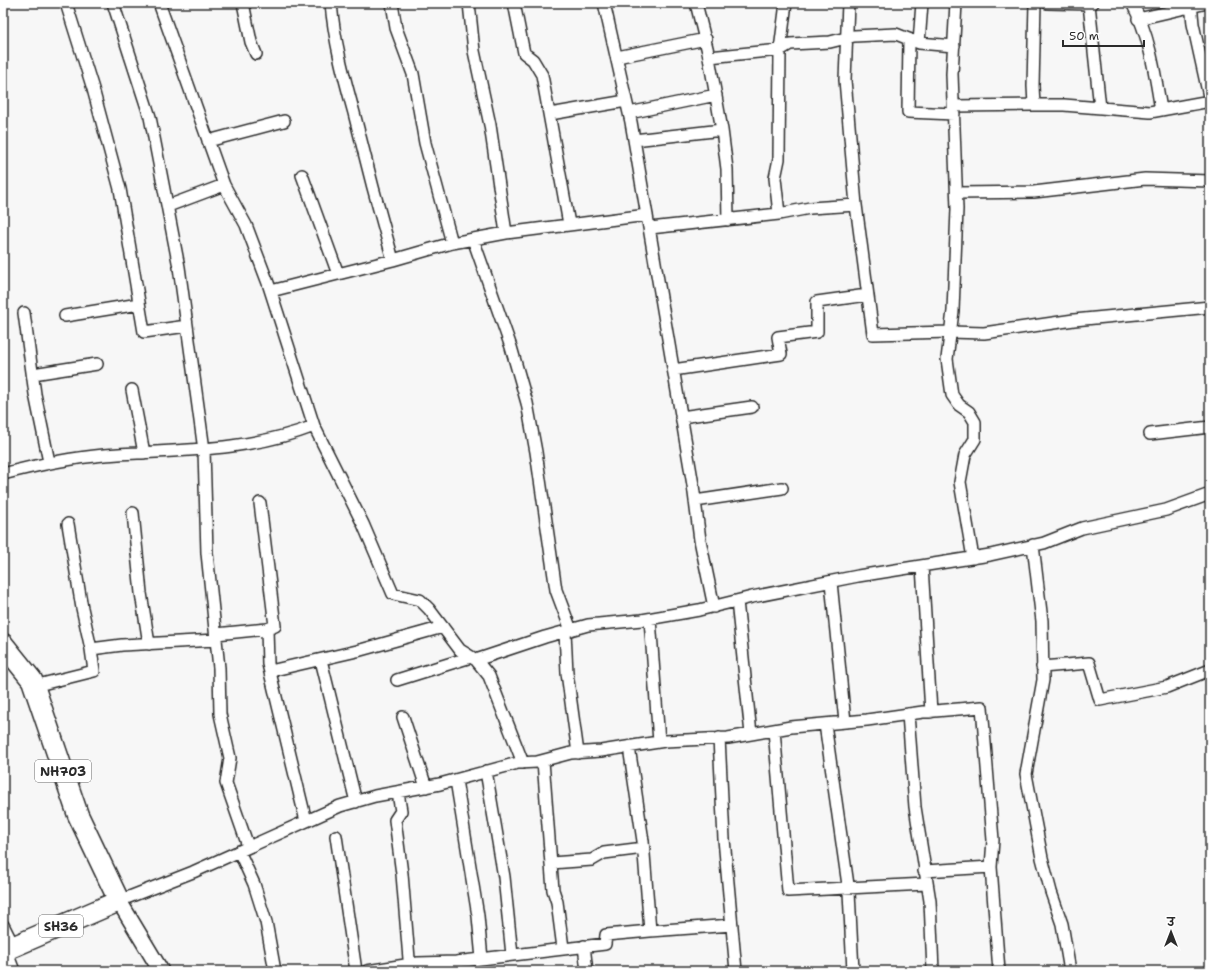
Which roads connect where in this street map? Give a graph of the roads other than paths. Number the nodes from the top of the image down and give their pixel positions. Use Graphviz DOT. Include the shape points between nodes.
graph roads {
  1 [pos="66,3"];
  2 [pos="113,3"];
  3 [pos="159,3"];
  4 [pos="243,3"];
  5 [pos="331,3"];
  6 [pos="392,3"];
  7 [pos="469,3"];
  8 [pos="514,3"];
  9 [pos="604,3"];
  10 [pos="696,3"];
  11 [pos="786,3"];
  12 [pos="848,3"];
  13 [pos="922,3"];
  14 [pos="956,3"];
  15 [pos="1035,3"];
  16 [pos="1047,3"];
  17 [pos="1132,3"];
  18 [pos="1208,3"];
  19 [pos="1091,4"];
  20 [pos="1191,5"];
  21 [pos="1138,19"];
  22 [pos="846,37"];
  23 [pos="706,39"];
  24 [pos="914,41"];
  25 [pos="954,46"];
  26 [pos="780,50"];
  27 [pos="256,54"];
  28 [pos="617,57"];
  29 [pos="709,57"];
  30 [pos="716,95"];
  31 [pos="626,101"];
  32 [pos="1210,101"];
  33 [pos="1034,105"];
  34 [pos="1100,108"];
  35 [pos="954,110"];
  36 [pos="1161,110"];
  37 [pos="629,113"];
  38 [pos="550,114"];
  39 [pos="284,121"];
  40 [pos="722,130"];
  41 [pos="634,140"];
  42 [pos="208,141"];
  43 [pos="302,175"];
  44 [pos="1210,181"];
  45 [pos="224,185"];
  46 [pos="957,193"];
  47 [pos="856,205"];
  48 [pos="168,206"];
  49 [pos="779,214"];
  50 [pos="647,215"];
  51 [pos="728,220"];
  52 [pos="569,224"];
  53 [pos="650,228"];
  54 [pos="506,233"];
  55 [pos="473,239"];
  56 [pos="452,243"];
  57 [pos="393,260"];
  58 [pos="338,274"];
  59 [pos="271,291"];
  60 [pos="867,295"];
  61 [pos="139,304"];
  62 [pos="1210,308"];
  63 [pos="24,313"];
  64 [pos="65,316"];
  65 [pos="186,326"];
  66 [pos="950,332"];
  67 [pos="97,364"];
  68 [pos="673,370"];
  69 [pos="33,374"];
  70 [pos="132,390"];
  71 [pos="752,408"];
  72 [pos="681,417"];
  73 [pos="314,426"];
  74 [pos="1210,427"];
  75 [pos="1150,434"];
  76 [pos="204,450"];
  77 [pos="144,453"];
  78 [pos="49,462"];
  79 [pos="3,474"];
  80 [pos="782,488"];
  81 [pos="1210,494"];
  82 [pos="695,501"];
  83 [pos="260,503"];
  84 [pos="133,513"];
  85 [pos="68,524"];
  86 [pos="1033,545"];
  87 [pos="973,558"];
  88 [pos="922,566"];
  89 [pos="832,582"];
  90 [pos="737,601"];
  91 [pos="714,607"];
  92 [pos="650,619"];
  93 [pos="443,627"];
  94 [pos="267,629"];
  95 [pos="568,631"];
  96 [pos="216,637"];
  97 [pos="3,644"];
  98 [pos="149,644"];
  99 [pos="91,649"];
  100 [pos="473,658"];
  101 [pos="322,660"];
  102 [pos="1042,667"];
  103 [pos="1210,670"];
  104 [pos="270,672"];
  105 [pos="397,680"];
  106 [pos="34,686"];
  107 [pos="931,712"];
  108 [pos="908,714"];
  109 [pos="403,717"];
  110 [pos="845,722"];
  111 [pos="825,724"];
  112 [pos="774,730"];
  113 [pos="751,734"];
  114 [pos="719,738"];
  115 [pos="659,742"];
  116 [pos="630,747"];
  117 [pos="578,753"];
  118 [pos="543,761"];
  119 [pos="522,763"];
  120 [pos="486,771"];
  121 [pos="456,780"];
  122 [pos="426,787"];
  123 [pos="398,792"];
  124 [pos="356,802"];
  125 [pos="306,821"];
  126 [pos="336,836"];
  127 [pos="244,848"];
  128 [pos="644,848"];
  129 [pos="551,863"];
  130 [pos="991,867"];
  131 [pos="924,871"];
  132 [pos="926,884"];
  133 [pos="848,888"];
  134 [pos="119,901"];
  135 [pos="732,924"];
  136 [pos="3,925"];
  137 [pos="650,931"];
  138 [pos="584,946"];
  139 [pos="563,948"];
  140 [pos="8,949"];
  141 [pos="512,955"];
  142 [pos="482,959"];
  143 [pos="410,968"];
  144 [pos="14,971"];
  145 [pos="161,971"];
  146 [pos="275,971"];
  147 [pos="356,971"];
  148 [pos="367,971"];
  149 [pos="587,971"];
  150 [pos="736,971"];
  151 [pos="853,971"];
  152 [pos="933,971"];
  153 [pos="999,971"];
  154 [pos="1070,971"];
  1 -- 61 [label="street" via="120,189"];
  2 -- 48 [label="street" via="150,117"];
  3 -- 42 [label="street"];
  4 -- 27 [label="street"];
  5 -- 57 [label="street" via="346,82"];
  6 -- 56 [label="street" via="396,28 412,74 425,143"];
  7 -- 54 [label="street" via="474,51 490,124"];
  8 -- 38 [label="street" via="524,53 533,60 542,75"];
  9 -- 28 [label="street"];
  10 -- 23 [label="street"];
  11 -- 26 [label="street"];
  12 -- 22 [label="street"];
  13 -- 24 [label="street"];
  14 -- 25 [label="street"];
  15 -- 33 [label="street"];
  16 -- 19 [label="street"];
  17 -- 21 [label="street"];
  18 -- 20 [label="street"];
  19 -- 34 [label="street"];
  20 -- 21 [label="street"];
  20 -- 32 [label="street"];
  21 -- 36 [label="street" via="1148,44"];
  22 -- 24 [label="street" via="896,34"];
  22 -- 26 [label="street" via="830,42 790,44"];
  22 -- 47 [label="street" via="846,80"];
  23 -- 28 [label="street"];
  23 -- 29 [label="street"];
  24 -- 25 [label="street"];
  24 -- 35 [label="street" via="908,112"];
  25 -- 35 [label="street"];
  26 -- 29 [label="street"];
  26 -- 49 [label="street" via="779,158 775,178"];
  28 -- 31 [label="street"];
  29 -- 30 [label="street"];
  30 -- 37 [label="street"];
  30 -- 40 [label="street"];
  31 -- 37 [label="street"];
  31 -- 38 [label="street"];
  32 -- 36 [label="street"];
  33 -- 34 [label="street"];
  33 -- 35 [label="street"];
  34 -- 36 [label="street" via="1150,112"];
  35 -- 46 [label="street"];
  37 -- 41 [label="street"];
  38 -- 52 [label="street"];
  39 -- 42 [label="street"];
  40 -- 41 [label="street"];
  40 -- 51 [label="street" via="727,169"];
  41 -- 50 [label="street"];
  42 -- 45 [label="street"];
  43 -- 58 [label="street"];
  44 -- 46 [label="street" via="1144,179 1034,192"];
  45 -- 48 [label="street"];
  45 -- 59 [label="street" via="246,225"];
  46 -- 66 [label="street"];
  47 -- 49 [label="street" via="810,208"];
  47 -- 60 [label="street"];
  48 -- 65 [label="street"];
  49 -- 51 [label="street"];
  50 -- 52 [label="street"];
  50 -- 53 [label="street"];
  51 -- 53 [label="street"];
  52 -- 54 [label="street"];
  53 -- 68 [label="street"];
  54 -- 55 [label="street"];
  55 -- 56 [label="street"];
  55 -- 95 [label="street" via="511,347 527,403 556,590"];
  56 -- 57 [label="street"];
  57 -- 58 [label="street"];
  58 -- 59 [label="street"];
  59 -- 73 [label="street"];
  60 -- 66 [label="street" via="873,334"];
  60 -- 68 [label="street" via="817,302 817,332 778,337 780,354"];
  61 -- 64 [label="street"];
  61 -- 65 [label="street" via="144,332"];
  62 -- 66 [label="street" via="1074,320 984,333"];
  63 -- 69 [label="street"];
  65 -- 76 [label="street"];
  66 -- 87 [label="street" via="947,359 952,394 959,406 969,412 975,422 976,439 965,455 960,482"];
  67 -- 69 [label="street"];
  68 -- 72 [label="street"];
  69 -- 78 [label="street"];
  70 -- 77 [label="street"];
  71 -- 72 [label="street"];
  72 -- 82 [label="street"];
  73 -- 76 [label="street" via="284,435"];
  73 -- 93 [label="street" via="363,524 393,594 420,600"];
  74 -- 75 [label="street"];
  76 -- 77 [label="street"];
  76 -- 96 [label="street" via="207,553"];
  77 -- 78 [label="street"];
  78 -- 79 [label="street"];
  80 -- 82 [label="street"];
  81 -- 86 [label="street" via="1166,510 1082,528"];
  82 -- 91 [label="street"];
  83 -- 94 [label="street" via="276,626"];
  84 -- 98 [label="street" via="140,593"];
  85 -- 99 [label="street"];
  86 -- 87 [label="street"];
  86 -- 102 [label="street" via="1042,621"];
  87 -- 88 [label="street"];
  88 -- 89 [label="street"];
  88 -- 107 [label="street"];
  89 -- 90 [label="street"];
  89 -- 110 [label="street"];
  90 -- 91 [label="street"];
  90 -- 113 [label="street"];
  91 -- 92 [label="street"];
  92 -- 95 [label="street" via="588,625"];
  92 -- 115 [label="street"];
  93 -- 100 [label="street" via="460,650"];
  93 -- 101 [label="street"];
  94 -- 96 [label="street"];
  94 -- 104 [label="street"];
  95 -- 100 [label="street"];
  95 -- 117 [label="street" via="567,673"];
  96 -- 98 [label="street"];
  96 -- 127 [label="street" via="220,714 230,758 226,783"];
  97 -- 106 [label="highway, NH703"];
  98 -- 99 [label="street"];
  99 -- 106 [label="street" via="94,671"];
  100 -- 105 [label="street"];
  100 -- 119 [label="street" via="489,676"];
  101 -- 104 [label="street"];
  101 -- 124 [label="street"];
  102 -- 103 [label="street" via="1089,663 1100,700 1167,687"];
  102 -- 154 [label="street" via="1026,774 1042,858 1062,924"];
  104 -- 125 [label="street"];
  106 -- 134 [label="highway, NH703" via="78,815"];
  107 -- 108 [label="street"];
  107 -- 130 [label="street" via="982,707 993,840"];
  108 -- 110 [label="street"];
  108 -- 131 [label="street" via="915,807"];
  109 -- 122 [label="street"];
  110 -- 111 [label="street"];
  111 -- 112 [label="street"];
  111 -- 133 [label="street"];
  112 -- 113 [label="street"];
  112 -- 133 [label="street" via="788,891"];
  113 -- 114 [label="street"];
  114 -- 115 [label="street"];
  114 -- 135 [label="street" via="724,839"];
  115 -- 116 [label="street"];
  116 -- 117 [label="street"];
  116 -- 128 [label="street"];
  117 -- 118 [label="street"];
  118 -- 119 [label="street"];
  118 -- 129 [label="street"];
  119 -- 120 [label="street"];
  120 -- 121 [label="street"];
  120 -- 141 [label="street" via="504,876"];
  121 -- 122 [label="street"];
  121 -- 142 [label="street" via="476,901"];
  122 -- 123 [label="street"];
  123 -- 124 [label="street"];
  123 -- 143 [label="street" via="401,811 395,820"];
  124 -- 125 [label="street"];
  125 -- 127 [label="street"];
  126 -- 147 [label="street"];
  127 -- 134 [label="street"];
  127 -- 146 [label="street" via="262,910"];
  128 -- 129 [label="street" via="604,853 592,860"];
  128 -- 137 [label="street"];
  129 -- 139 [label="street"];
  130 -- 131 [label="street"];
  130 -- 153 [label="street"];
  131 -- 132 [label="street"];
  132 -- 133 [label="street"];
  132 -- 152 [label="street" via="930,901"];
  133 -- 151 [label="street"];
  134 -- 140 [label="highway, SH36"];
  134 -- 145 [label="street"];
  135 -- 137 [label="street"];
  135 -- 150 [label="street"];
  136 -- 140 [label="street"];
  137 -- 138 [label="street" via="606,935 605,944"];
  138 -- 139 [label="street"];
  138 -- 149 [label="street"];
  139 -- 141 [label="street"];
  140 -- 144 [label="street"];
  141 -- 142 [label="street"];
  142 -- 143 [label="street"];
  143 -- 148 [label="street"];
}
